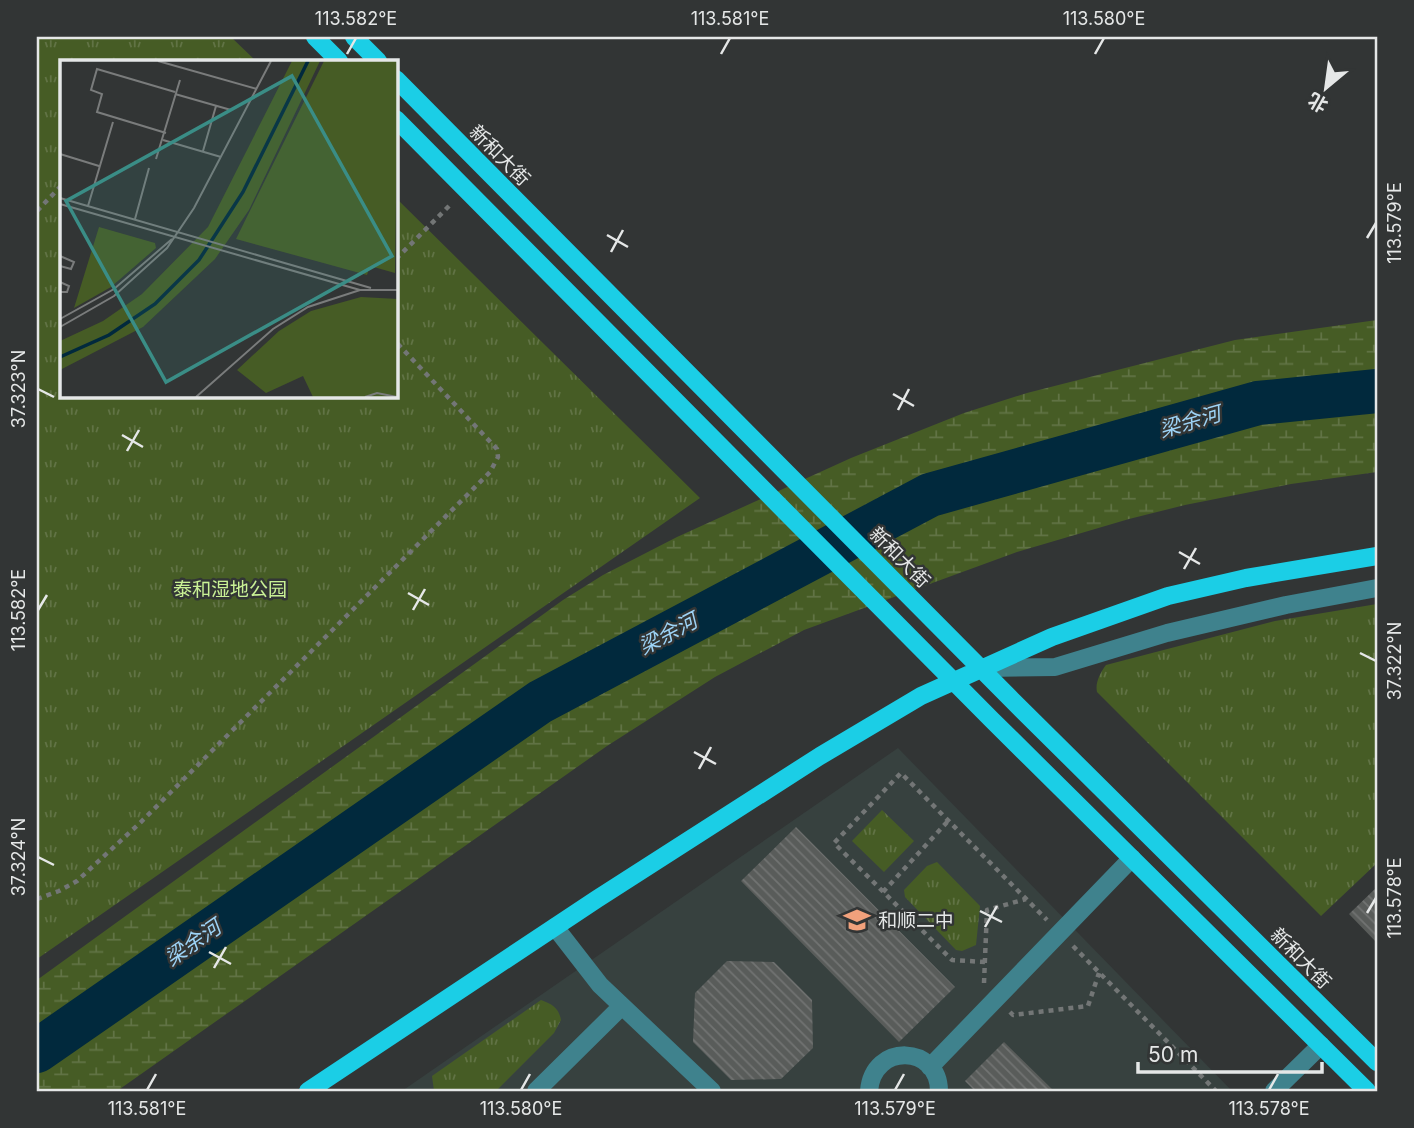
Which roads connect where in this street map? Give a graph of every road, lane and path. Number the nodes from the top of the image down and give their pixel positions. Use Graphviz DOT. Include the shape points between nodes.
graph roads {
  1 [pos="315,37"];
  2 [pos="354,37"];
  3 [pos="338,60"];
  4 [pos="377,60"];
  5 [pos="397,80"];
  6 [pos="397,120"];
  7 [pos="60,187"];
  8 [pos="466,189"];
  9 [pos="37,211"];
  10 [pos="397,258"];
  11 [pos="397,343"];
  12 [pos="1377,556"];
  13 [pos="1377,588"];
  14 [pos="980,668"];
  15 [pos="954,681"];
  16 [pos="901,773"];
  17 [pos="948,821"];
  18 [pos="1132,858"];
  19 [pos="883,892"];
  20 [pos="37,898"];
  21 [pos="555,927"];
  22 [pos="985,962"];
  23 [pos="622,1006"];
  24 [pos="1321,1045"];
  25 [pos="1377,1062"];
  26 [pos="930,1067"];
  27 [pos="308,1091"];
  28 [pos="536,1091"];
  29 [pos="712,1091"];
  30 [pos="868,1091"];
  31 [pos="939,1091"];
  32 [pos="1274,1091"];
  33 [pos="1367,1091"];
  1 -- 3 [label="main road"];
  2 -- 4 [label="main road"];
  5 -- 14 [label="main road, 新和大街"];
  6 -- 8 [label="main road"];
  7 -- 9 [label="path"];
  8 -- 10 [label="path"];
  8 -- 15 [label="main road"];
  11 -- 20 [label="path" via="497,449 490,472 141,822 77,881"];
  12 -- 14 [label="main road" via="1168,596"];
  13 -- 14 [label="street" via="1167,633 1055,667"];
  14 -- 15 [label="main road"];
  14 -- 25 [label="main road, 新和大街"];
  15 -- 18 [label="main road"];
  15 -- 21 [label="main road" via="820,756"];
  16 -- 19 [label="path" via="834,843"];
  17 -- 19 [label="path"];
  18 -- 24 [label="main road"];
  18 -- 26 [label="street"];
  19 -- 22 [label="path" via="952,960"];
  21 -- 23 [label="street"];
  21 -- 27 [label="main road"];
  23 -- 28 [label="street"];
  23 -- 29 [label="street"];
  24 -- 32 [label="street"];
  24 -- 33 [label="main road"];
  26 -- 30 [label="street" via="918,1058 894,1056 875,1070"];
  26 -- 31 [label="street"];
}
